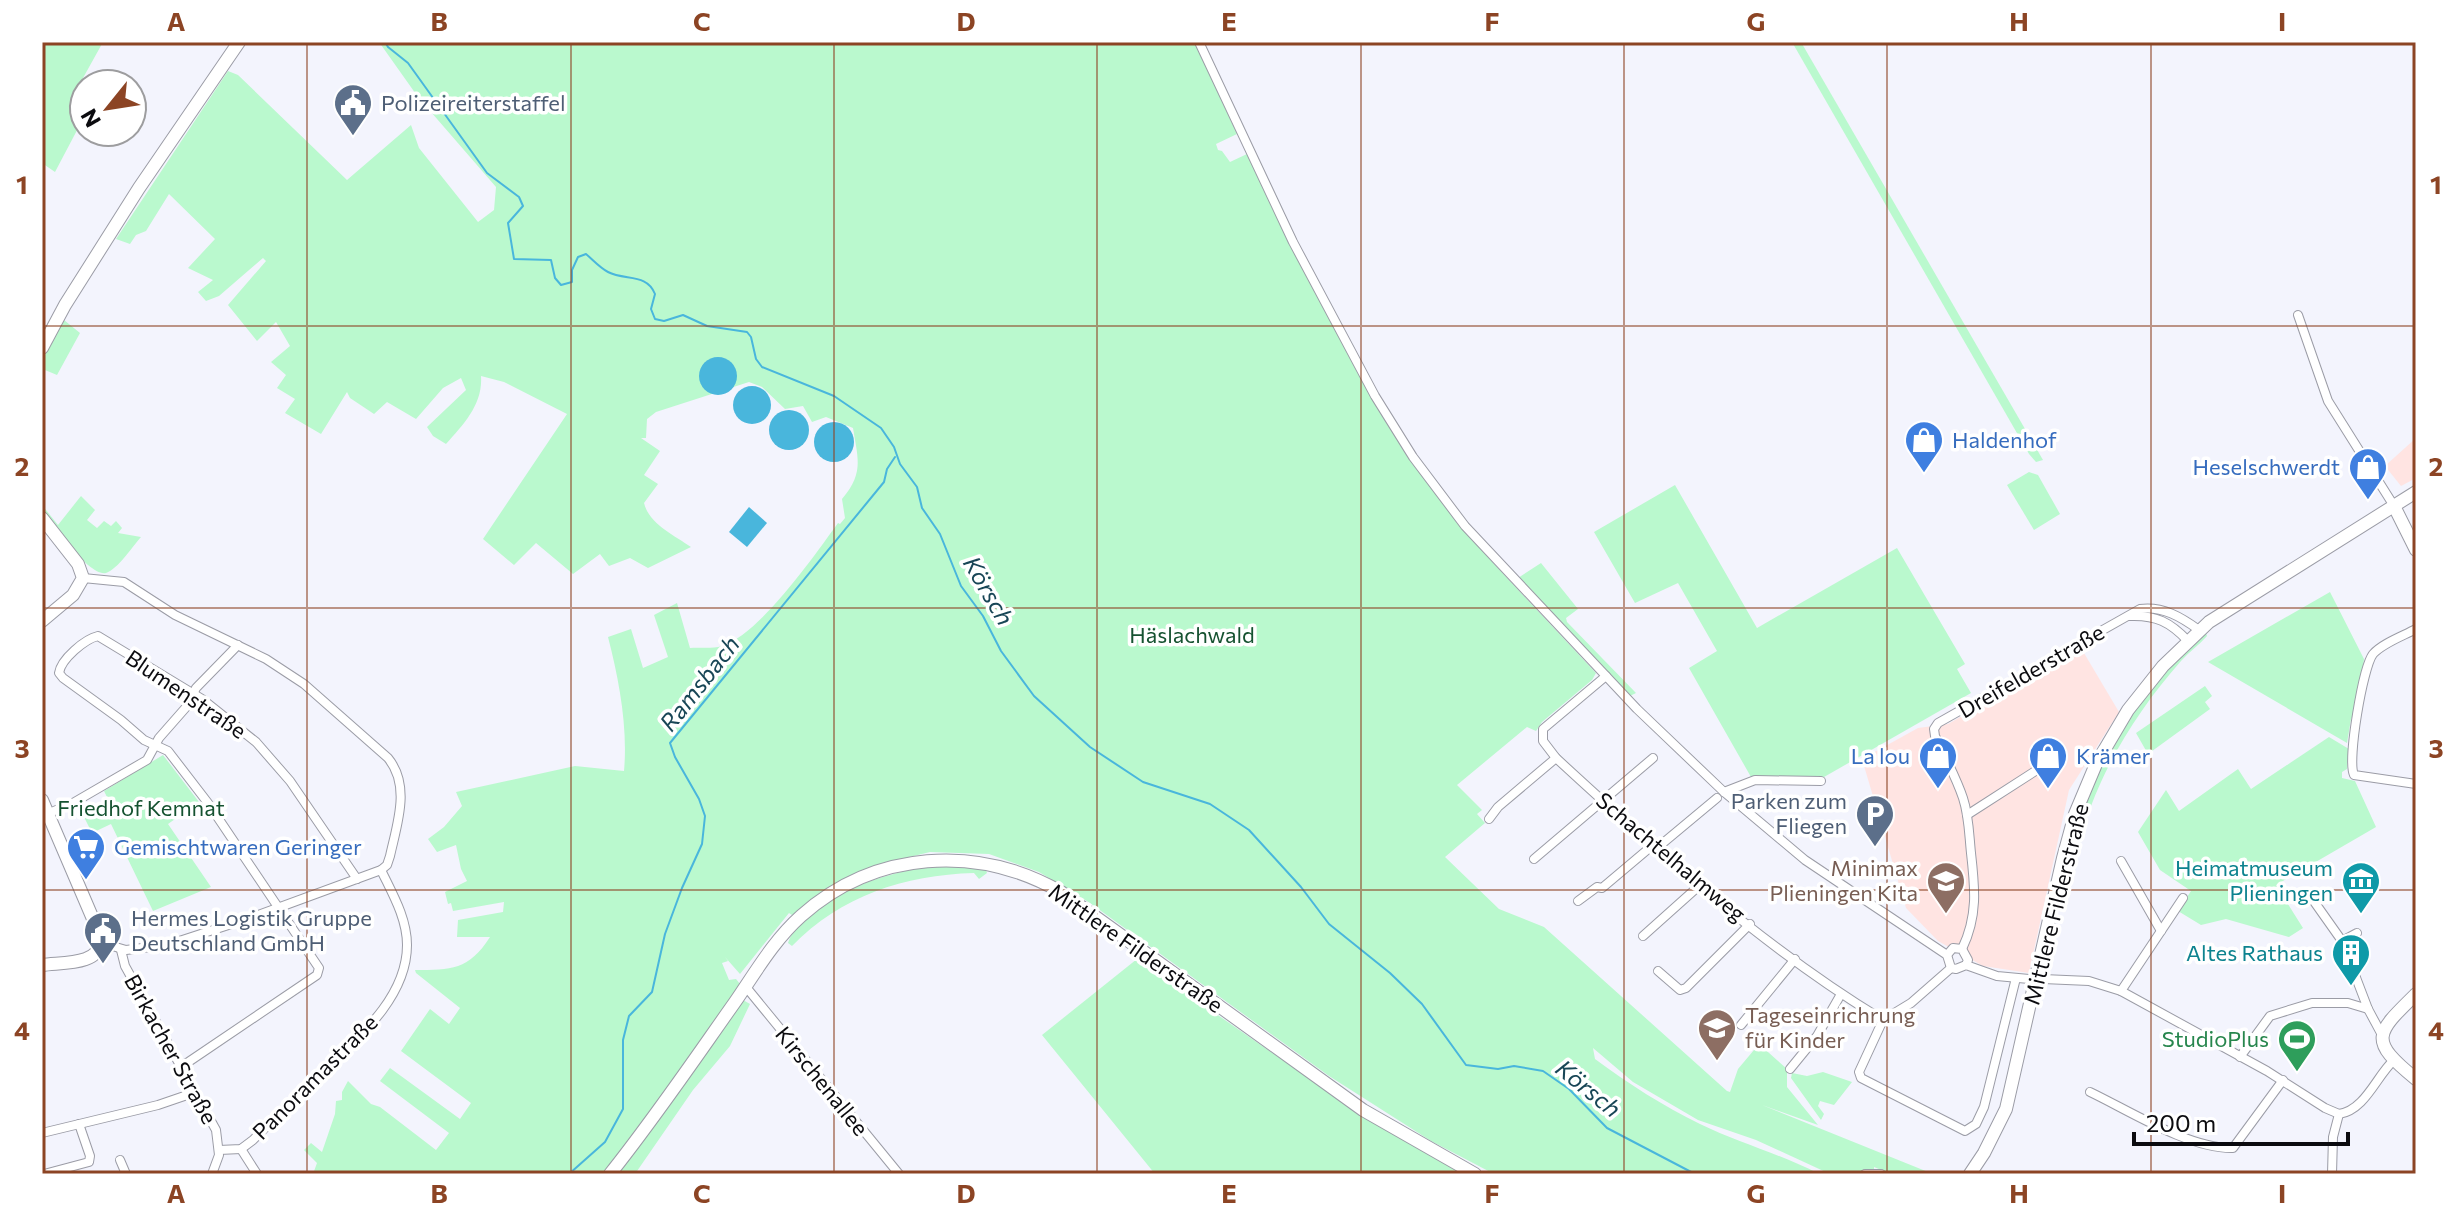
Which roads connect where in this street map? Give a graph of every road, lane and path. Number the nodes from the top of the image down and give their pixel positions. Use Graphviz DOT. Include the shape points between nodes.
graph roads {
  1 [pos="239,42"];
  2 [pos="1199,42"];
  3 [pos="2298,315"];
  4 [pos="43,346"];
  5 [pos="2416,492"];
  6 [pos="2394,506"];
  7 [pos="42,518"];
  8 [pos="2416,550"];
  9 [pos="83,578"];
  10 [pos="2126,616"];
  11 [pos="42,621"];
  12 [pos="2416,629"];
  13 [pos="2199,630"];
  14 [pos="2188,641"];
  15 [pos="238,645"];
  16 [pos="1606,676"];
  17 [pos="194,694"];
  18 [pos="155,745"];
  19 [pos="1556,758"];
  20 [pos="1653,758"];
  21 [pos="2054,759"];
  22 [pos="1821,781"];
  23 [pos="2416,784"];
  24 [pos="1720,795"];
  25 [pos="42,800"];
  26 [pos="1603,800"];
  27 [pos="46,815"];
  28 [pos="1967,815"];
  29 [pos="1489,819"];
  30 [pos="1653,845"];
  31 [pos="1534,859"];
  32 [pos="2121,861"];
  33 [pos="381,870"];
  34 [pos="357,879"];
  35 [pos="1700,885"];
  36 [pos="2183,898"];
  37 [pos="2313,900"];
  38 [pos="1578,901"];
  39 [pos="280,907"];
  40 [pos="1750,924"];
  41 [pos="2161,931"];
  42 [pos="2357,933"];
  43 [pos="1643,936"];
  44 [pos="2342,941"];
  45 [pos="102,943"];
  46 [pos="1962,949"];
  47 [pos="121,950"];
  48 [pos="1947,955"];
  49 [pos="1795,959"];
  50 [pos="42,965"];
  51 [pos="1966,965"];
  52 [pos="1951,968"];
  53 [pos="1658,971"];
  54 [pos="2016,978"];
  55 [pos="746,987"];
  56 [pos="2121,991"];
  57 [pos="1841,994"];
  58 [pos="2416,994"];
  59 [pos="2368,1009"];
  60 [pos="1883,1020"];
  61 [pos="1741,1025"];
  62 [pos="2381,1026"];
  63 [pos="2240,1057"];
  64 [pos="2393,1061"];
  65 [pos="181,1067"];
  66 [pos="1790,1069"];
  67 [pos="2416,1079"];
  68 [pos="2283,1080"];
  69 [pos="196,1092"];
  70 [pos="2090,1092"];
  71 [pos="2339,1114"];
  72 [pos="79,1124"];
  73 [pos="42,1133"];
  74 [pos="241,1149"];
  75 [pos="219,1150"];
  76 [pos="120,1160"];
  77 [pos="44,1174"];
  78 [pos="126,1174"];
  79 [pos="212,1174"];
  80 [pos="257,1174"];
  81 [pos="610,1174"];
  82 [pos="899,1174"];
  83 [pos="1475,1174"];
  84 [pos="1865,1174"];
  85 [pos="1881,1174"];
  86 [pos="1970,1174"];
  87 [pos="2332,1174"];
  1 -- 4 [label="main road" via="139,188"];
  2 -- 16 [label="street" via="1289,234 1394,429 1465,526"];
  3 -- 6 [label="street" via="2328,401"];
  5 -- 6 [label="main road, Mittlere Filderstraße"];
  6 -- 8 [label="main road"];
  6 -- 13 [label="main road, Mittlere Filderstraße"];
  7 -- 9 [label="main road"];
  9 -- 11 [label="main road" via="69,600"];
  9 -- 15 [label="street" via="124,582 175,615"];
  10 -- 13 [label="street, Dreifelderstraße" via="2140,609 2161,609"];
  10 -- 14 [label="street, Dreifelderstraße" via="2153,615"];
  10 -- 28 [label="street, Dreifelderstraße" via="1938,723 1935,736"];
  12 -- 23 [label="street" via="2377,651 2366,668 2351,768 2354,775"];
  13 -- 14 [label="main road, Mittlere Filderstraße"];
  14 -- 86 [label="main road, Mittlere Filderstraße" via="2128,710 2085,789 2063,858 2006,1109"];
  15 -- 17 [label="street"];
  15 -- 33 [label="street" via="304,684 396,769 401,793 390,856"];
  16 -- 19 [label="street" via="1543,729 1543,741"];
  16 -- 24 [label="street"];
  17 -- 18 [label="street"];
  17 -- 18 [label="street, Blumenstraße" via="98,636 61,665 63,678"];
  17 -- 34 [label="street, Blumenstraße" via="240,727 279,767"];
  18 -- 27 [label="street" via="147,760"];
  18 -- 39 [label="street" via="168,751 204,797"];
  19 -- 26 [label="street, Schachtelhalmweg"];
  19 -- 29 [label="street"];
  20 -- 26 [label="street"];
  21 -- 28 [label="street"];
  22 -- 24 [label="street" via="1755,780"];
  24 -- 30 [label="street" via="1663,843"];
  24 -- 48 [label="street" via="1822,872"];
  25 -- 27 [label="main road"];
  26 -- 30 [label="street, Schachtelhalmweg"];
  26 -- 31 [label="street"];
  27 -- 45 [label="main road"];
  28 -- 46 [label="street, Dreifelderstraße" via="1976,889 1971,931"];
  30 -- 35 [label="street, Schachtelhalmweg"];
  30 -- 38 [label="street"];
  32 -- 41 [label="street"];
  33 -- 34 [label="street"];
  33 -- 74 [label="street, Panoramastraße" via="406,934 404,966 394,989 359,1037"];
  34 -- 39 [label="street"];
  35 -- 40 [label="street, Schachtelhalmweg"];
  35 -- 43 [label="street"];
  36 -- 41 [label="street"];
  37 -- 44 [label="street"];
  39 -- 47 [label="street" via="167,945"];
  39 -- 65 [label="street" via="318,973"];
  40 -- 49 [label="street, Schachtelhalmweg"];
  40 -- 53 [label="street" via="1686,988 1680,990"];
  41 -- 56 [label="street"];
  42 -- 44 [label="street"];
  44 -- 59 [label="street"];
  45 -- 47 [label="street"];
  45 -- 50 [label="main road" via="89,958"];
  46 -- 48 [label="street" via="1953,948"];
  46 -- 51 [label="street"];
  47 -- 65 [label="street, Birkacher Straße" via="122,961"];
  48 -- 52 [label="street"];
  49 -- 57 [label="street, Schachtelhalmweg"];
  49 -- 61 [label="street"];
  51 -- 52 [label="street"];
  51 -- 54 [label="street"];
  52 -- 60 [label="street"];
  54 -- 56 [label="street, bridge" via="2089,981"];
  54 -- 60 [label="street" via="1984,1107 1976,1124 1965,1131 1861,1078"];
  55 -- 81 [label="main road, Mittlere Filderstraße"];
  55 -- 82 [label="street, Kirschenallee"];
  55 -- 83 [label="main road, Mittlere Filderstraße" via="801,916 852,882 916,862 985,863 1061,892 1363,1110"];
  56 -- 63 [label="street"];
  57 -- 60 [label="street, Schachtelhalmweg"];
  57 -- 66 [label="street"];
  58 -- 62 [label="main road"];
  59 -- 62 [label="street"];
  59 -- 63 [label="street" via="2312,1003 2270,1016"];
  62 -- 64 [label="main road"];
  63 -- 68 [label="street"];
  64 -- 67 [label="main road"];
  64 -- 71 [label="street" via="2360,1101"];
  65 -- 69 [label="street, Birkacher Straße"];
  68 -- 70 [label="street" via="2233,1148 2194,1142"];
  68 -- 71 [label="street"];
  69 -- 72 [label="street"];
  69 -- 75 [label="street, Birkacher Straße" via="216,1130"];
  71 -- 87 [label="street"];
  72 -- 73 [label="street"];
  72 -- 77 [label="street" via="89,1162"];
  74 -- 75 [label="street, Panoramastraße"];
  74 -- 80 [label="street"];
  75 -- 79 [label="street"];
  76 -- 78 [label="street"];
  84 -- 85 [label="street"];
}
